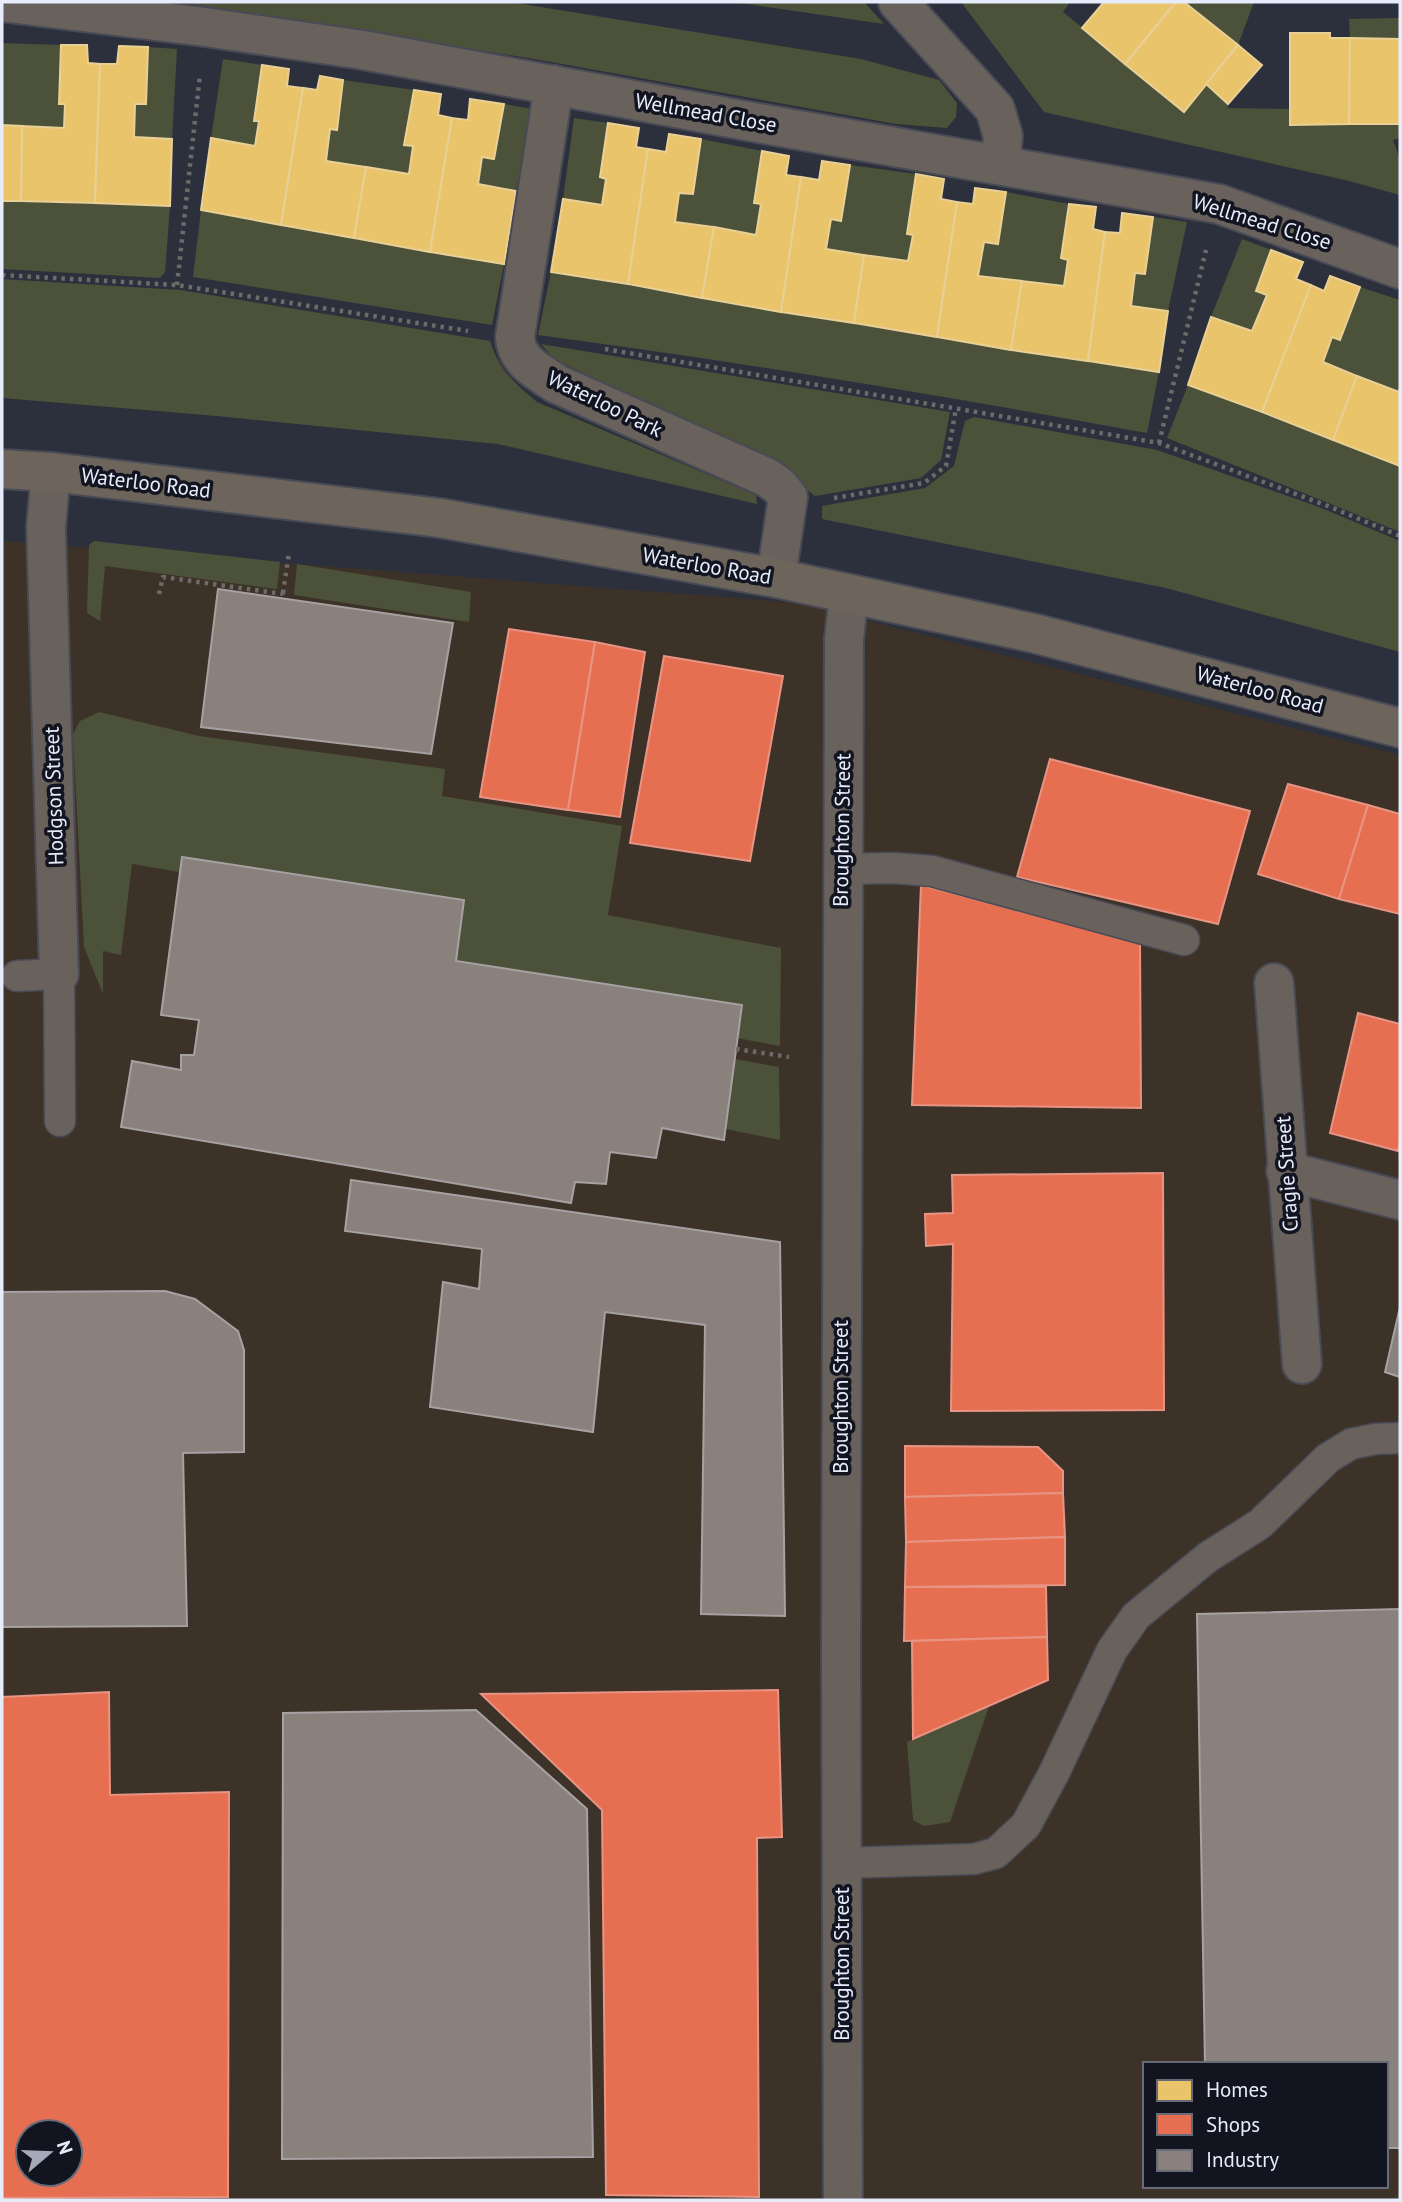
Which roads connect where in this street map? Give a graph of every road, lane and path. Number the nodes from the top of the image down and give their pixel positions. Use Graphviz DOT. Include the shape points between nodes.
graph roads {
  1 [pos="2,2"];
  2 [pos="898,2"];
  3 [pos="205,27"];
  4 [pos="554,85"];
  5 [pos="1000,165"];
  6 [pos="1219,204"];
  7 [pos="1400,269"];
  8 [pos="2,275"];
  9 [pos="177,285"];
  10 [pos="477,332"];
  11 [pos="602,349"];
  12 [pos="956,408"];
  13 [pos="1159,443"];
  14 [pos="2,469"];
  15 [pos="51,472"];
  16 [pos="788,497"];
  17 [pos="1400,536"];
  18 [pos="289,553"];
  19 [pos="776,578"];
  20 [pos="159,594"];
  21 [pos="849,594"];
  22 [pos="1400,728"];
  23 [pos="843,869"];
  24 [pos="1184,940"];
  25 [pos="59,974"];
  26 [pos="18,976"];
  27 [pos="1274,983"];
  28 [pos="736,1049"];
  29 [pos="789,1057"];
  30 [pos="60,1121"];
  31 [pos="1286,1171"];
  32 [pos="1400,1199"];
  33 [pos="1302,1364"];
  34 [pos="1400,1438"];
  35 [pos="841,1863"];
  36 [pos="843,2200"];
  1 -- 3 [label="street, Wellmead Close"];
  2 -- 5 [label="street" via="995,109 1003,136"];
  3 -- 4 [label="street, Wellmead Close"];
  3 -- 9 [label="path"];
  4 -- 5 [label="street, Wellmead Close"];
  4 -- 16 [label="street, Waterloo Park" via="515,337 517,351 556,384 768,478"];
  5 -- 6 [label="street, Wellmead Close"];
  6 -- 7 [label="street, Wellmead Close"];
  6 -- 13 [label="path"];
  8 -- 9 [label="path"];
  9 -- 10 [label="path"];
  11 -- 12 [label="path"];
  12 -- 13 [label="path"];
  12 -- 16 [label="path" via="946,466 924,483 817,501"];
  13 -- 17 [label="path"];
  14 -- 15 [label="main road, Waterloo Road"];
  15 -- 19 [label="main road, Waterloo Road" via="440,518"];
  15 -- 25 [label="street, Hodgson Street" via="46,527"];
  16 -- 19 [label="street"];
  18 -- 20 [label="path" via="283,596 163,577"];
  19 -- 21 [label="main road, Waterloo Road"];
  21 -- 22 [label="main road, Waterloo Road" via="1033,633"];
  21 -- 23 [label="street, Broughton Street" via="844,639"];
  23 -- 24 [label="lane" via="932,871"];
  23 -- 35 [label="street, Broughton Street"];
  25 -- 26 [label="lane"];
  25 -- 30 [label="lane, Hodgson Street"];
  27 -- 31 [label="street, Cragie Street"];
  28 -- 29 [label="path"];
  31 -- 32 [label="street"];
  31 -- 33 [label="street, Cragie Street"];
  34 -- 35 [label="lane" via="1350,1444 1328,1458 1260,1524 1208,1557 1136,1616 1112,1650 1026,1825 996,1853 974,1859"];
  35 -- 36 [label="street, Broughton Street"];
}
